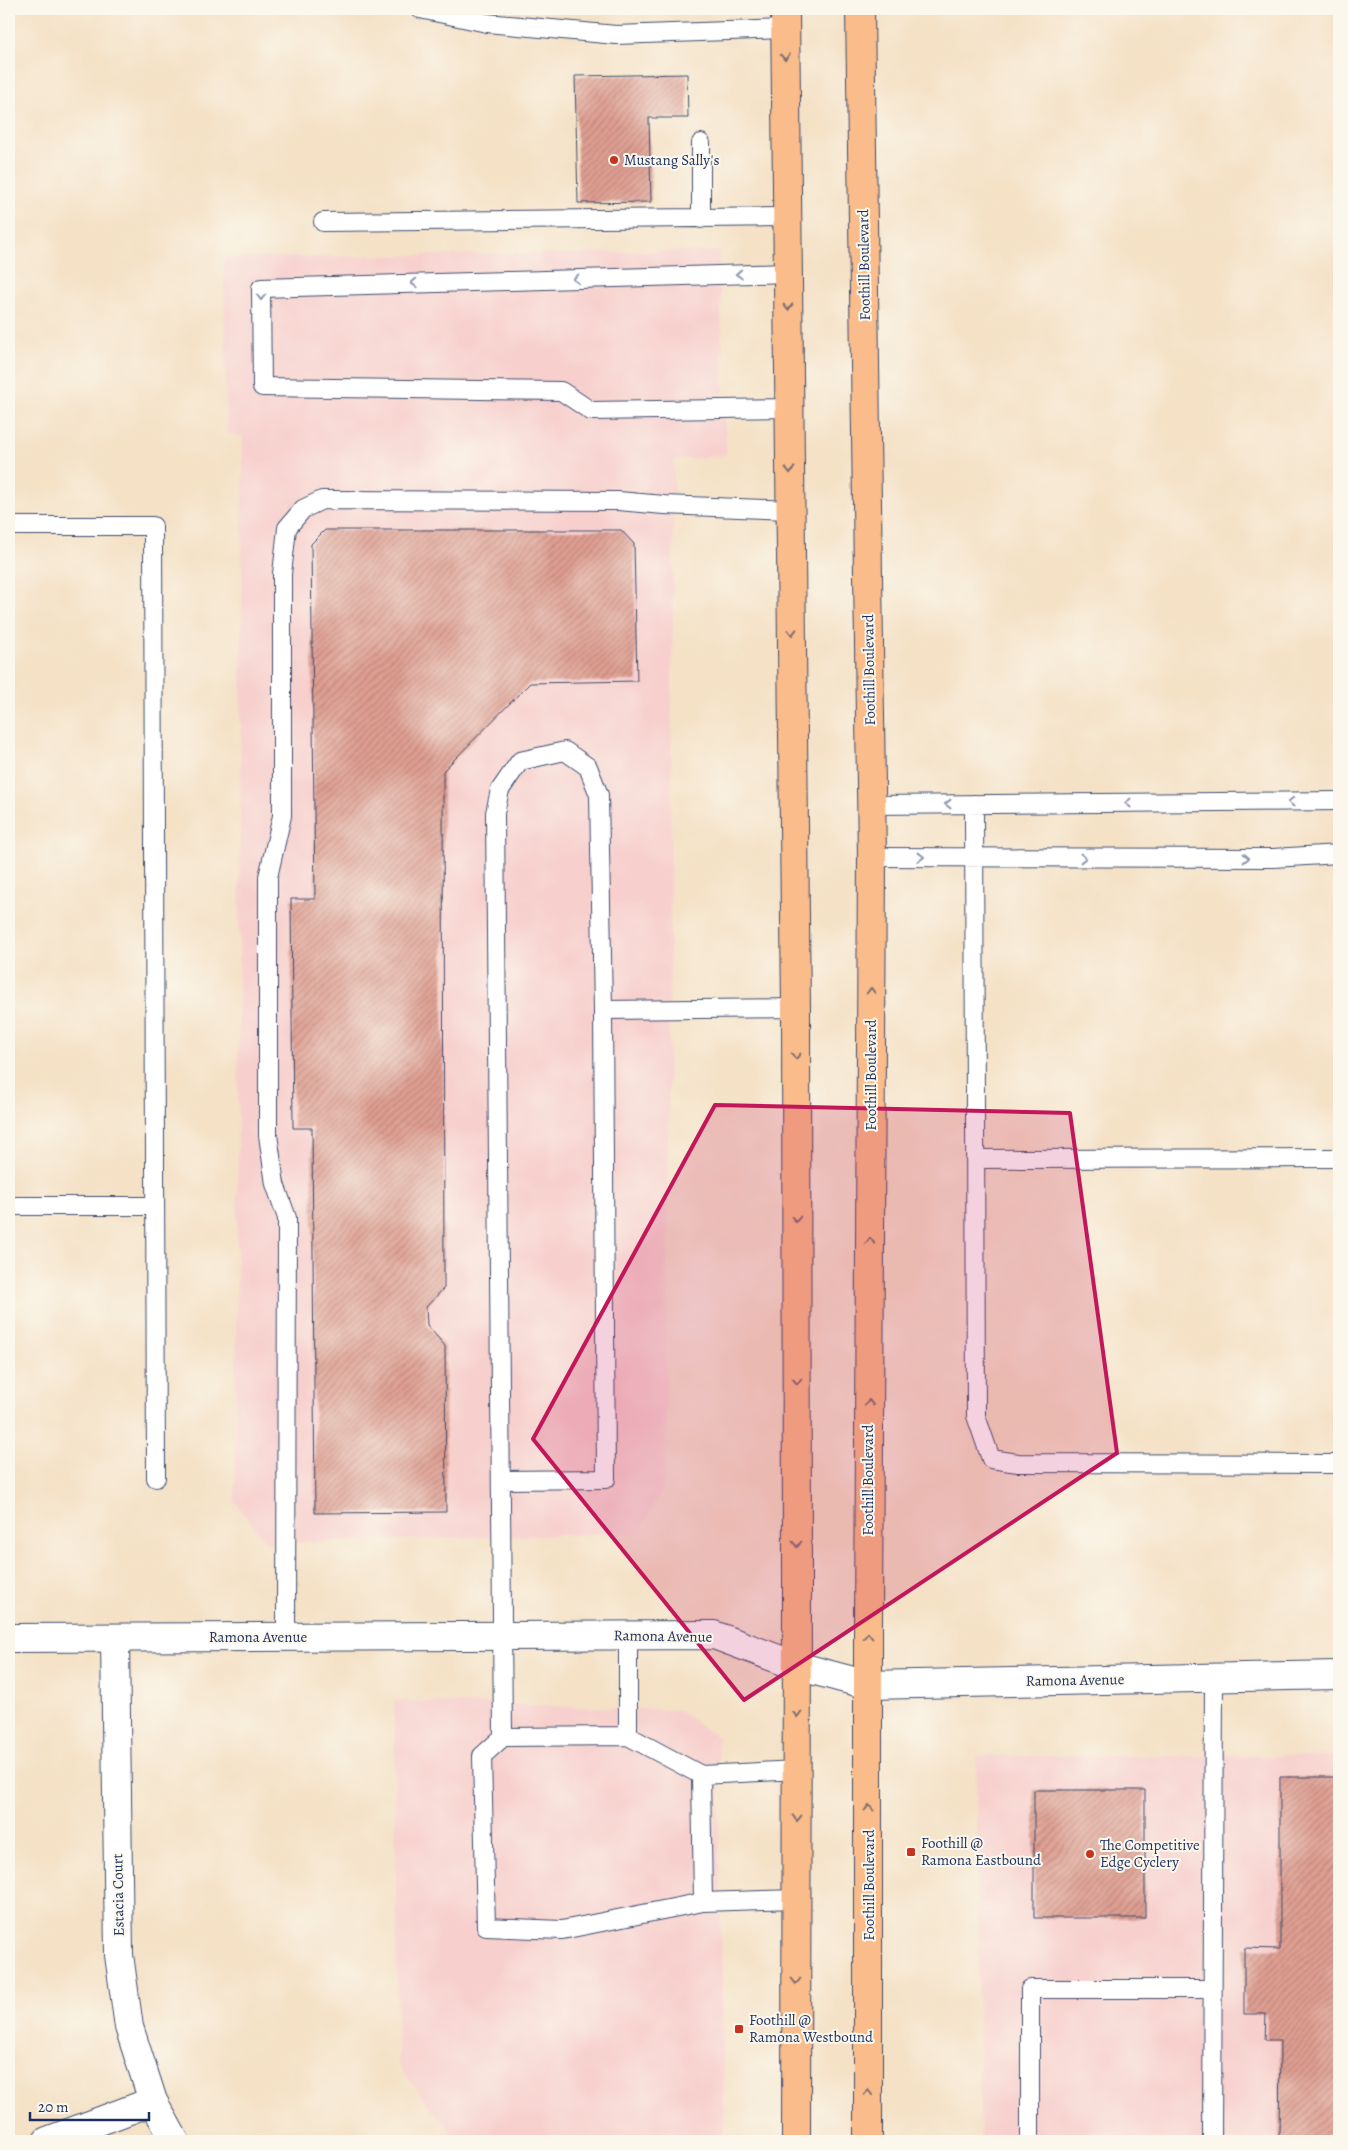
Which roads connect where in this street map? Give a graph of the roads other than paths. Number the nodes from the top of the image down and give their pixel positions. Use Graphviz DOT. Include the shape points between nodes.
graph roads {
  1 [pos="420,9"];
  2 [pos="860,9"];
  3 [pos="785,19"];
  4 [pos="700,143"];
  5 [pos="701,218"];
  6 [pos="787,218"];
  7 [pos="323,222"];
  8 [pos="788,273"];
  9 [pos="790,408"];
  10 [pos="791,510"];
  11 [pos="9,526"];
  12 [pos="1339,801"];
  13 [pos="974,804"];
  14 [pos="871,805"];
  15 [pos="1339,854"];
  16 [pos="872,857"];
  17 [pos="974,857"];
  18 [pos="796,1008"];
  19 [pos="603,1010"];
  20 [pos="1339,1158"];
  21 [pos="975,1159"];
  22 [pos="9,1206"];
  23 [pos="155,1206"];
  24 [pos="1339,1464"];
  25 [pos="156,1478"];
  26 [pos="501,1480"];
  27 [pos="628,1635"];
  28 [pos="503,1636"];
  29 [pos="286,1637"];
  30 [pos="9,1638"];
  31 [pos="115,1638"];
  32 [pos="798,1666"];
  33 [pos="1339,1675"];
  34 [pos="1214,1678"];
  35 [pos="868,1685"];
  36 [pos="628,1736"];
  37 [pos="503,1737"];
  38 [pos="798,1770"];
  39 [pos="701,1775"];
  40 [pos="796,1899"];
  41 [pos="703,1902"];
  42 [pos="1212,1989"];
  43 [pos="153,2100"];
  44 [pos="47,2141"];
  45 [pos="175,2141"];
  46 [pos="796,2141"];
  47 [pos="868,2141"];
  48 [pos="1030,2141"];
  49 [pos="1212,2141"];
  1 -- 3 [label="lane" via="487,23 616,35"];
  2 -- 14 [label="main road, Foothill Boulevard"];
  3 -- 6 [label="main road, one-way"];
  4 -- 5 [label="lane"];
  5 -- 6 [label="lane"];
  5 -- 7 [label="lane"];
  6 -- 8 [label="main road"];
  8 -- 9 [label="main road, one-way"];
  8 -- 9 [label="lane, one-way" via="261,288 262,388 561,391 591,411"];
  9 -- 10 [label="main road, one-way"];
  10 -- 18 [label="main road, one-way"];
  10 -- 29 [label="lane" via="618,501 322,500 303,509 287,528 282,574 282,816 268,877 267,947 268,1135 275,1184 287,1218"];
  11 -- 23 [label="lane" via="153,526"];
  12 -- 13 [label="lane, one-way"];
  13 -- 14 [label="lane, one-way"];
  13 -- 17 [label="lane"];
  14 -- 16 [label="main road, Foothill Boulevard"];
  17 -- 15 [label="lane, one-way" via="1272,858"];
  16 -- 17 [label="lane, one-way"];
  35 -- 16 [label="main road, Foothill Boulevard, one-way"];
  17 -- 21 [label="lane"];
  18 -- 19 [label="lane"];
  18 -- 32 [label="main road, one-way"];
  19 -- 26 [label="lane" via="606,1479"];
  19 -- 26 [label="lane" via="599,795 588,767 565,751 520,761 500,790 495,813"];
  20 -- 21 [label="lane"];
  21 -- 24 [label="lane" via="976,1416 991,1459 1018,1463"];
  22 -- 23 [label="lane"];
  23 -- 25 [label="lane"];
  26 -- 28 [label="lane"];
  27 -- 28 [label="street, Ramona Avenue"];
  27 -- 32 [label="street, Ramona Avenue" via="714,1634"];
  27 -- 36 [label="lane"];
  28 -- 29 [label="street, Ramona Avenue"];
  28 -- 37 [label="lane"];
  29 -- 31 [label="street, Ramona Avenue"];
  30 -- 31 [label="street, Ramona Avenue"];
  31 -- 43 [label="street, Estacia Court" via="119,1955 128,2028"];
  32 -- 35 [label="street, Ramona Avenue"];
  32 -- 38 [label="main road, one-way"];
  33 -- 34 [label="street, Ramona Avenue"];
  34 -- 35 [label="street, Ramona Avenue"];
  34 -- 42 [label="lane"];
  47 -- 35 [label="main road, Foothill Boulevard, one-way"];
  36 -- 37 [label="lane"];
  36 -- 39 [label="lane"];
  37 -- 41 [label="lane" via="482,1756 486,1927 562,1930"];
  38 -- 39 [label="lane"];
  38 -- 40 [label="main road, one-way"];
  39 -- 41 [label="lane"];
  40 -- 41 [label="lane"];
  40 -- 46 [label="main road, one-way"];
  42 -- 48 [label="lane" via="1030,1989"];
  42 -- 49 [label="lane"];
  43 -- 44 [label="street"];
  43 -- 45 [label="street, Estacia Court"];
}
